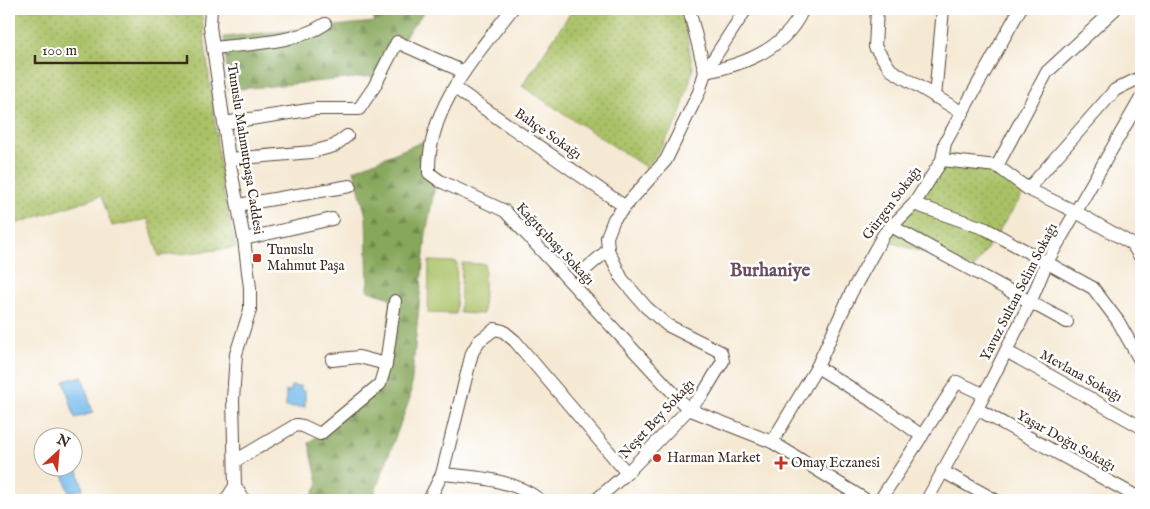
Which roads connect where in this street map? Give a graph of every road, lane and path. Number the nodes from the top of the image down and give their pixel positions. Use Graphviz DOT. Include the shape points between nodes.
graph roads {
  1 [pos="211,9"];
  2 [pos="512,9"];
  3 [pos="689,9"];
  4 [pos="746,9"];
  5 [pos="803,9"];
  6 [pos="877,9"];
  7 [pos="943,9"];
  8 [pos="1020,9"];
  9 [pos="1115,9"];
  10 [pos="325,24"];
  11 [pos="213,48"];
  12 [pos="464,72"];
  13 [pos="705,72"];
  14 [pos="1141,77"];
  15 [pos="454,88"];
  16 [pos="934,97"];
  17 [pos="1141,98"];
  18 [pos="963,113"];
  19 [pos="224,123"];
  20 [pos="346,136"];
  21 [pos="229,159"];
  22 [pos="942,160"];
  23 [pos="996,166"];
  24 [pos="350,186"];
  25 [pos="1028,189"];
  26 [pos="914,204"];
  27 [pos="238,205"];
  28 [pos="624,206"];
  29 [pos="1076,212"];
  30 [pos="332,219"];
  31 [pos="891,226"];
  32 [pos="244,239"];
  33 [pos="608,250"];
  34 [pos="1141,258"];
  35 [pos="1047,262"];
  36 [pos="581,273"];
  37 [pos="395,301"];
  38 [pos="1030,303"];
  39 [pos="1067,322"];
  40 [pos="1006,351"];
  41 [pos="332,360"];
  42 [pos="1141,362"];
  43 [pos="386,364"];
  44 [pos="817,367"];
  45 [pos="983,394"];
  46 [pos="688,409"];
  47 [pos="977,409"];
  48 [pos="1141,427"];
  49 [pos="922,436"];
  50 [pos="772,442"];
  51 [pos="235,461"];
  52 [pos="942,471"];
  53 [pos="627,473"];
  54 [pos="442,474"];
  55 [pos="235,486"];
  56 [pos="1141,499"];
  57 [pos="226,500"];
  58 [pos="244,500"];
  59 [pos="429,500"];
  60 [pos="540,500"];
  61 [pos="596,500"];
  62 [pos="866,500"];
  63 [pos="880,500"];
  64 [pos="927,500"];
  65 [pos="995,500"];
  1 -- 11 [label="street, Tunuslu Mahmutpaşa Caddesi"];
  2 -- 12 [label="street, Kağıtçıbaşı Sokağı"];
  3 -- 13 [label="street"];
  4 -- 13 [label="street"];
  5 -- 13 [label="street" via="796,24 770,48 730,68"];
  6 -- 16 [label="street" via="875,48 891,70"];
  7 -- 16 [label="street"];
  8 -- 18 [label="street, Gürgen Sokağı"];
  9 -- 23 [label="street" via="1048,72"];
  10 -- 11 [label="street" via="316,30 270,42"];
  11 -- 19 [label="street, Tunuslu Mahmutpaşa Caddesi"];
  12 -- 15 [label="street, Kağıtçıbaşı Sokağı"];
  12 -- 19 [label="street" via="397,42 360,109 315,109"];
  13 -- 28 [label="street" via="699,92 666,160"];
  14 -- 25 [label="street" via="1115,90"];
  15 -- 28 [label="street, Bahçe Sokağı"];
  15 -- 46 [label="street, Kağıtçıbaşı Sokağı" via="434,128 428,156 429,173 505,211"];
  16 -- 18 [label="street"];
  17 -- 29 [label="street, Yavuz Sultan Selim Sokağı"];
  18 -- 22 [label="street, Gürgen Sokağı" via="945,143"];
  19 -- 21 [label="street, Tunuslu Mahmutpaşa Caddesi"];
  20 -- 21 [label="street" via="334,146 312,152"];
  21 -- 27 [label="street, Tunuslu Mahmutpaşa Caddesi"];
  22 -- 23 [label="street"];
  22 -- 26 [label="street, Gürgen Sokağı"];
  23 -- 25 [label="street"];
  24 -- 27 [label="street"];
  25 -- 29 [label="street"];
  26 -- 31 [label="street, Gürgen Sokağı"];
  26 -- 35 [label="street" via="986,228"];
  27 -- 32 [label="street, Tunuslu Mahmutpaşa Caddesi"];
  28 -- 33 [label="street" via="607,236"];
  29 -- 34 [label="street" via="1132,244"];
  29 -- 35 [label="street, Yavuz Sultan Selim Sokağı"];
  30 -- 32 [label="street"];
  31 -- 38 [label="street"];
  31 -- 44 [label="street, Gürgen Sokağı" via="851,293"];
  32 -- 51 [label="street, Tunuslu Mahmutpaşa Caddesi" via="250,310 236,354 233,400"];
  33 -- 36 [label="street"];
  33 -- 46 [label="street, Neşet Bey Sokağı" via="622,279 646,307 667,325 721,352 723,361"];
  35 -- 38 [label="street, Yavuz Sultan Selim Sokağı"];
  35 -- 42 [label="street" via="1093,288 1118,321"];
  37 -- 43 [label="street"];
  38 -- 39 [label="street"];
  38 -- 40 [label="street, Yavuz Sultan Selim Sokağı"];
  40 -- 45 [label="street, Yavuz Sultan Selim Sokağı"];
  40 -- 48 [label="street, Mevlana Sokağı"];
  41 -- 43 [label="street" via="359,357"];
  43 -- 51 [label="street" via="380,384 320,434 296,425"];
  44 -- 49 [label="street"];
  44 -- 50 [label="street, Gürgen Sokağı"];
  45 -- 47 [label="street, Yavuz Sultan Selim Sokağı"];
  45 -- 49 [label="street" via="957,382"];
  46 -- 50 [label="street"];
  46 -- 53 [label="street, Neşet Bey Sokağı"];
  47 -- 52 [label="street, Yavuz Sultan Selim Sokağı"];
  47 -- 56 [label="street, Yaşar Doğu Sokağı"];
  49 -- 63 [label="street"];
  50 -- 62 [label="street"];
  51 -- 55 [label="street, Tunuslu Mahmutpaşa Caddesi"];
  52 -- 64 [label="street, Yavuz Sultan Selim Sokağı"];
  52 -- 65 [label="street"];
  53 -- 54 [label="street" via="515,341 495,329 479,341 472,353"];
  53 -- 61 [label="street, Neşet Bey Sokağı"];
  54 -- 59 [label="street"];
  54 -- 60 [label="street" via="483,478 516,486"];
  55 -- 57 [label="street"];
  55 -- 58 [label="street"];
}
